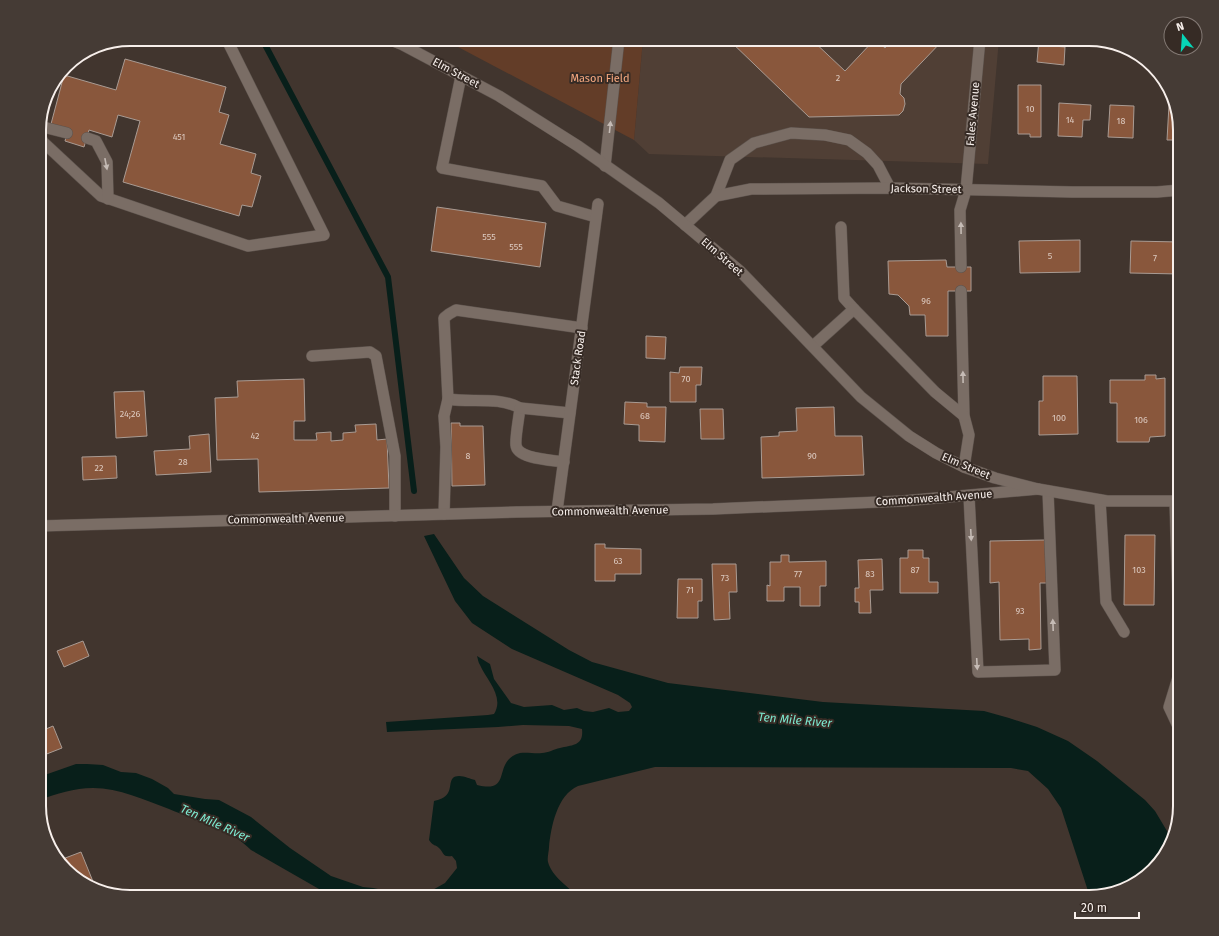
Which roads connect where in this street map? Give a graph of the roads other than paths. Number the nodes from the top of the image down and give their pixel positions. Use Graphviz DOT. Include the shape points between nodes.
graph roads {
  1 [pos="230,46"];
  2 [pos="405,46"];
  3 [pos="618,46"];
  4 [pos="979,46"];
  5 [pos="462,76"];
  6 [pos="46,128"];
  7 [pos="67,133"];
  8 [pos="87,138"];
  9 [pos="46,145"];
  10 [pos="605,166"];
  11 [pos="890,188"];
  12 [pos="966,190"];
  13 [pos="1173,191"];
  14 [pos="716,196"];
  15 [pos="108,199"];
  16 [pos="598,204"];
  17 [pos="596,217"];
  18 [pos="685,225"];
  19 [pos="841,227"];
  20 [pos="961,267"];
  21 [pos="961,291"];
  22 [pos="854,309"];
  23 [pos="582,328"];
  24 [pos="813,346"];
  25 [pos="312,356"];
  26 [pos="448,399"];
  27 [pos="520,408"];
  28 [pos="570,414"];
  29 [pos="964,416"];
  30 [pos="564,462"];
  31 [pos="964,467"];
  32 [pos="1043,490"];
  33 [pos="969,496"];
  34 [pos="1100,500"];
  35 [pos="1173,501"];
  36 [pos="557,512"];
  37 [pos="444,514"];
  38 [pos="395,516"];
  39 [pos="46,526"];
  40 [pos="1124,632"];
  41 [pos="1173,694"];
  42 [pos="1173,716"];
  1 -- 15 [label="street" via="324,235 248,246"];
  2 -- 5 [label="street, Elm Street"];
  10 -- 3 [label="street, one-way"];
  4 -- 12 [label="street, Fales Avenue"];
  5 -- 10 [label="street, Elm Street" via="499,96"];
  5 -- 17 [label="street" via="442,168 542,186 557,206"];
  6 -- 7 [label="street"];
  8 -- 15 [label="street, one-way" via="96,141 107,162"];
  9 -- 15 [label="street" via="101,196"];
  10 -- 18 [label="street, Elm Street" via="659,203"];
  11 -- 12 [label="street, Jackson Street"];
  11 -- 14 [label="street, Jackson Street" via="751,190"];
  11 -- 14 [label="street" via="878,165 868,153 849,140 825,135 791,133 754,143 730,160"];
  12 -- 13 [label="street, Jackson Street"];
  20 -- 12 [label="street, Fales Avenue, one-way" via="960,210"];
  14 -- 18 [label="street"];
  16 -- 17 [label="street, Stack Road"];
  17 -- 23 [label="street, Stack Road"];
  18 -- 24 [label="street, Elm Street" via="740,271"];
  19 -- 22 [label="street" via="844,298"];
  29 -- 21 [label="street, one-way"];
  22 -- 24 [label="street"];
  22 -- 29 [label="street" via="936,392"];
  23 -- 26 [label="street" via="456,310 444,318"];
  23 -- 28 [label="street, Stack Road"];
  24 -- 31 [label="street, Elm Street" via="860,397 888,420 936,453"];
  25 -- 38 [label="street" via="370,352 376,356 395,456"];
  26 -- 27 [label="street" via="511,403"];
  26 -- 37 [label="street" via="444,416"];
  27 -- 28 [label="street"];
  27 -- 30 [label="street" via="516,446 519,452 527,456"];
  28 -- 30 [label="street, Stack Road"];
  29 -- 31 [label="street" via="969,435"];
  30 -- 36 [label="street, Stack Road"];
  31 -- 32 [label="street, Elm Street" via="994,478"];
  32 -- 33 [label="street, Commonwealth Avenue"];
  33 -- 32 [label="street, one-way" via="978,672 1055,670"];
  32 -- 34 [label="street, Commonwealth Avenue"];
  33 -- 36 [label="street, Commonwealth Avenue" via="713,510"];
  34 -- 35 [label="street, Commonwealth Avenue"];
  34 -- 40 [label="street" via="1106,602"];
  36 -- 37 [label="street, Commonwealth Avenue"];
  37 -- 38 [label="street, Commonwealth Avenue"];
  38 -- 39 [label="street, Commonwealth Avenue"];
  41 -- 42 [label="street" via="1169,707"];
}
